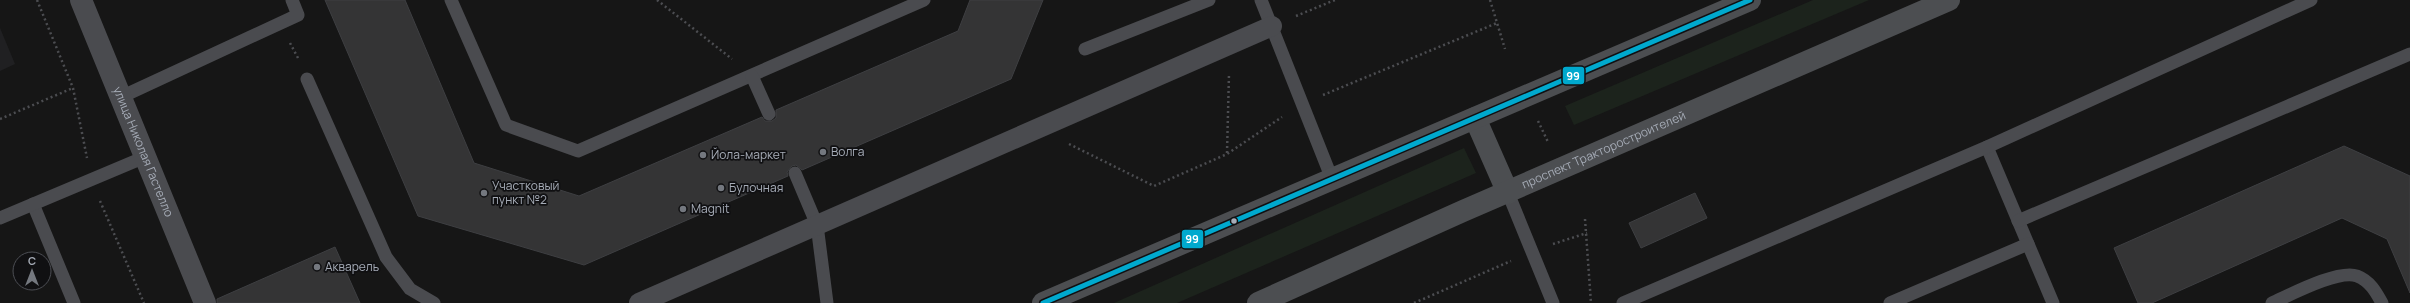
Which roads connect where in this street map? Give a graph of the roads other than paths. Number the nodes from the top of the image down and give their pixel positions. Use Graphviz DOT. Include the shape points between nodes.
graph roads {
  1 [pos="81,0"];
  2 [pos="292,0"];
  3 [pos="451,0"];
  4 [pos="924,0"];
  5 [pos="1209,0"];
  6 [pos="1261,0"];
  7 [pos="1750,0"];
  8 [pos="1949,0"];
  9 [pos="2311,0"];
  10 [pos="1272,26"];
  11 [pos="1085,49"];
  12 [pos="2410,54"];
  13 [pos="752,76"];
  14 [pos="307,78"];
  15 [pos="121,97"];
  16 [pos="769,114"];
  17 [pos="1475,118"];
  18 [pos="1987,147"];
  19 [pos="146,157"];
  20 [pos="795,173"];
  21 [pos="1332,180"];
  22 [pos="1508,193"];
  23 [pos="33,204"];
  24 [pos="0,218"];
  25 [pos="2018,220"];
  26 [pos="817,225"];
  27 [pos="2028,244"];
  28 [pos="74,303"];
  29 [pos="205,303"];
  30 [pos="434,303"];
  31 [pos="639,303"];
  32 [pos="826,303"];
  33 [pos="1043,303"];
  34 [pos="1258,303"];
  35 [pos="1553,303"];
  36 [pos="1623,303"];
  37 [pos="1890,303"];
  38 [pos="2053,303"];
  39 [pos="2272,303"];
  40 [pos="2382,303"];
  1 -- 15 [label="street, улица Николая Гастелло"];
  2 -- 15 [label="lane" via="298,15"];
  3 -- 13 [label="lane" via="506,125 578,151"];
  4 -- 13 [label="lane"];
  5 -- 11 [label="lane"];
  6 -- 10 [label="lane"];
  7 -- 17 [label="main road"];
  8 -- 22 [label="main road, проспект Тракторостроителей"];
  9 -- 18 [label="lane"];
  10 -- 21 [label="lane"];
  10 -- 26 [label="street"];
  12 -- 25 [label="lane"];
  13 -- 16 [label="lane"];
  14 -- 30 [label="lane" via="386,257 410,289"];
  15 -- 19 [label="street, улица Николая Гастелло"];
  17 -- 21 [label="main road"];
  17 -- 22 [label="main road"];
  18 -- 25 [label="lane"];
  18 -- 36 [label="lane"];
  19 -- 23 [label="lane"];
  19 -- 29 [label="street, улица Николая Гастелло"];
  20 -- 26 [label="lane"];
  21 -- 33 [label="main road"];
  22 -- 34 [label="main road, проспект Тракторостроителей"];
  22 -- 35 [label="lane"];
  23 -- 24 [label="lane"];
  23 -- 28 [label="lane"];
  25 -- 27 [label="lane"];
  26 -- 31 [label="street"];
  26 -- 32 [label="lane"];
  27 -- 37 [label="lane"];
  27 -- 38 [label="lane"];
  39 -- 40 [label="lane" via="2332,277 2357,276 2374,288"];
}
